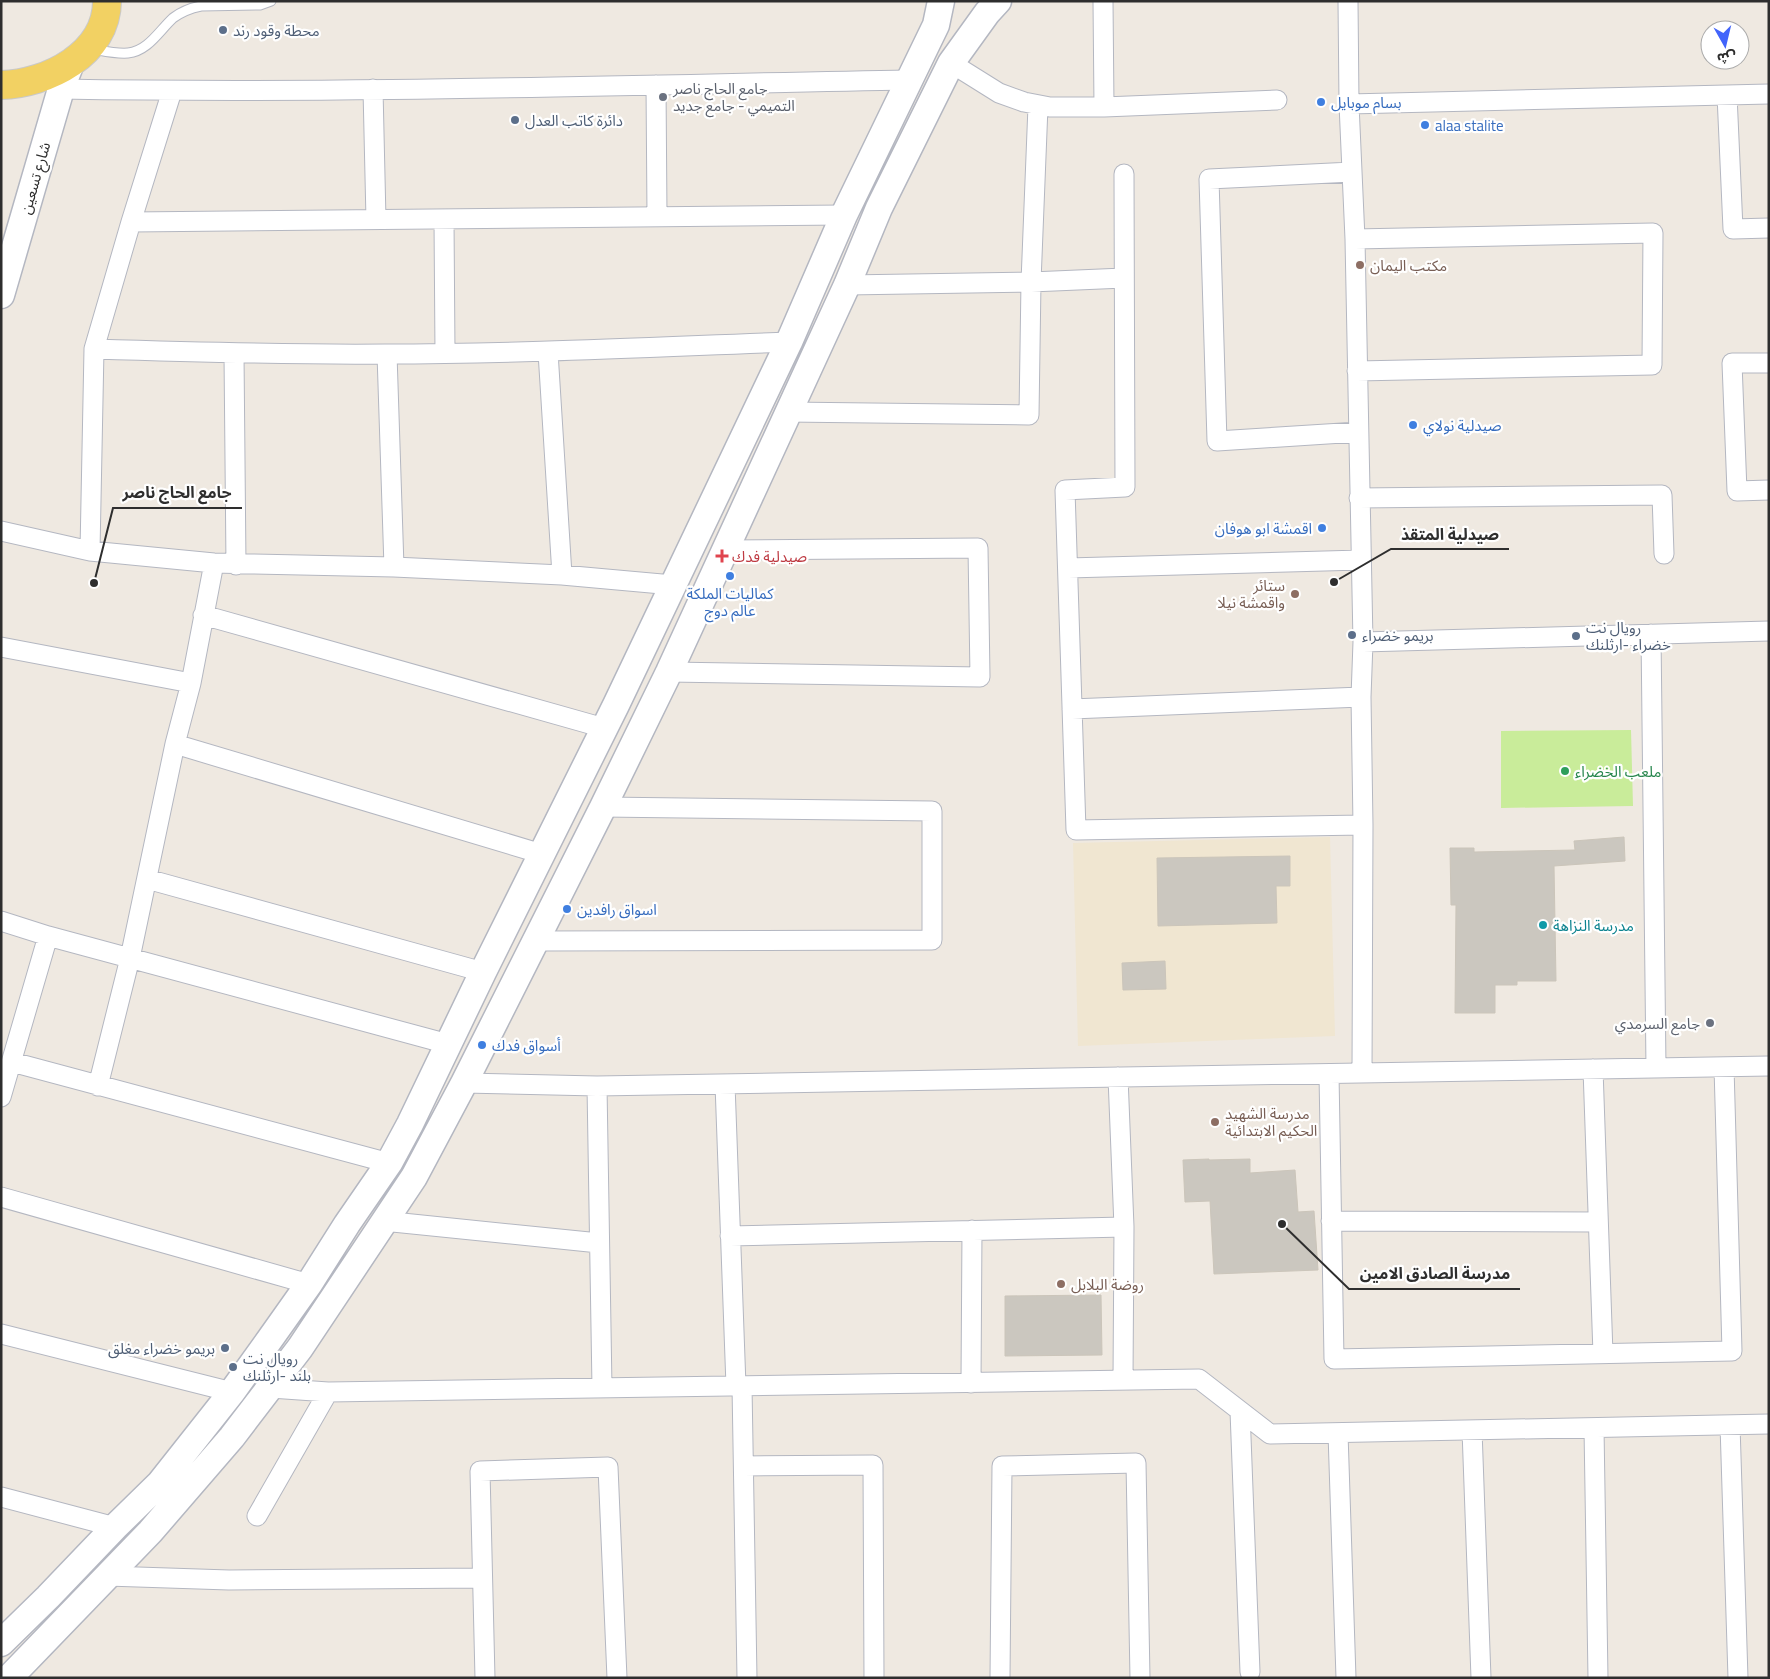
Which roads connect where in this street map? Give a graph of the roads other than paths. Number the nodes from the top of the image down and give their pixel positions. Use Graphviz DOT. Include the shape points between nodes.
graph roads {
  1 [pos="271,1"];
  2 [pos="941,1"];
  3 [pos="998,1"];
  4 [pos="1103,1"];
  5 [pos="1348,1"];
  6 [pos="110,4"];
  7 [pos="194,4"];
  8 [pos="79,56"];
  9 [pos="951,63"];
  10 [pos="656,84"];
  11 [pos="1,85"];
  12 [pos="906,87"];
  13 [pos="61,89"];
  14 [pos="373,89"];
  15 [pos="172,91"];
  16 [pos="1769,94"];
  17 [pos="1727,95"];
  18 [pos="1278,100"];
  19 [pos="1349,104"];
  20 [pos="1038,106"];
  21 [pos="1104,107"];
  22 [pos="930,109"];
  23 [pos="1352,172"];
  24 [pos="1124,174"];
  25 [pos="844,215"];
  26 [pos="657,216"];
  27 [pos="376,220"];
  28 [pos="444,220"];
  29 [pos="131,222"];
  30 [pos="1769,228"];
  31 [pos="1355,238"];
  32 [pos="1124,278"];
  33 [pos="1031,282"];
  34 [pos="846,285"];
  35 [pos="1,295"];
  36 [pos="789,342"];
  37 [pos="94,349"];
  38 [pos="548,352"];
  39 [pos="445,353"];
  40 [pos="234,354"];
  41 [pos="387,354"];
  42 [pos="1769,363"];
  43 [pos="1357,371"];
  44 [pos="787,412"];
  45 [pos="1358,432"];
  46 [pos="1769,490"];
  47 [pos="1359,498"];
  48 [pos="1,531"];
  49 [pos="725,550"];
  50 [pos="90,551"];
  51 [pos="1664,554"];
  52 [pos="1361,560"];
  53 [pos="214,563"];
  54 [pos="236,565"];
  55 [pos="394,567"];
  56 [pos="1068,568"];
  57 [pos="562,575"];
  58 [pos="673,585"];
  59 [pos="203,615"];
  60 [pos="1769,631"];
  61 [pos="1650,634"];
  62 [pos="1363,642"];
  63 [pos="1,647"];
  64 [pos="669,672"];
  65 [pos="191,683"];
  66 [pos="1361,697"];
  67 [pos="1072,710"];
  68 [pos="610,716"];
  69 [pos="645,719"];
  70 [pos="176,744"];
  71 [pos="603,807"];
  72 [pos="1363,825"];
  73 [pos="542,854"];
  74 [pos="147,879"];
  75 [pos="1,921"];
  76 [pos="48,936"];
  77 [pos="536,941"];
  78 [pos="130,958"];
  79 [pos="483,972"];
  80 [pos="448,1044"];
  81 [pos="12,1062"];
  82 [pos="1769,1066"];
  83 [pos="1724,1067"];
  84 [pos="1656,1068"];
  85 [pos="1593,1069"];
  86 [pos="1362,1073"];
  87 [pos="1329,1074"];
  88 [pos="1118,1077"];
  89 [pos="464,1083"];
  90 [pos="725,1084"];
  91 [pos="98,1086"];
  92 [pos="597,1086"];
  93 [pos="1,1097"];
  94 [pos="389,1163"];
  95 [pos="1,1197"];
  96 [pos="383,1221"];
  97 [pos="1331,1221"];
  98 [pos="1598,1222"];
  99 [pos="1124,1226"];
  100 [pos="972,1230"];
  101 [pos="730,1236"];
  102 [pos="599,1243"];
  103 [pos="309,1284"];
  104 [pos="1,1334"];
  105 [pos="1603,1354"];
  106 [pos="1123,1380"];
  107 [pos="971,1383"];
  108 [pos="739,1386"];
  109 [pos="271,1388"];
  110 [pos="602,1388"];
  111 [pos="232,1392"];
  112 [pos="328,1392"];
  113 [pos="1240,1411"];
  114 [pos="1769,1424"];
  115 [pos="1730,1425"];
  116 [pos="1594,1428"];
  117 [pos="1472,1430"];
  118 [pos="1338,1433"];
  119 [pos="744,1466"];
  120 [pos="1,1497"];
  121 [pos="257,1516"];
  122 [pos="115,1527"];
  123 [pos="107,1576"];
  124 [pos="482,1578"];
  125 [pos="48,1597"];
  126 [pos="71,1614"];
  127 [pos="2,1640"];
  128 [pos="1250,1672"];
  129 [pos="9,1678"];
  130 [pos="485,1678"];
  131 [pos="617,1678"];
  132 [pos="747,1678"];
  133 [pos="874,1678"];
  134 [pos="1000,1678"];
  135 [pos="1140,1678"];
  136 [pos="1346,1678"];
  137 [pos="1481,1678"];
  138 [pos="1598,1678"];
  139 [pos="1738,1678"];
  1 -- 7 [label="lane" via="260,5"];
  2 -- 12 [label="main road" via="936,25"];
  3 -- 9 [label="main road"];
  4 -- 21 [label="street"];
  5 -- 19 [label="street"];
  6 -- 8 [label="main road" via="100,31"];
  7 -- 8 [label="lane" via="137,51"];
  8 -- 11 [label="main road" via="34,81"];
  8 -- 13 [label="main road, شارع تسعين"];
  9 -- 20 [label="street" via="999,93"];
  9 -- 22 [label="main road"];
  10 -- 12 [label="street"];
  10 -- 14 [label="street"];
  10 -- 26 [label="street"];
  12 -- 22 [label="main road"];
  12 -- 25 [label="main road"];
  13 -- 15 [label="street"];
  13 -- 35 [label="main road, شارع تسعين"];
  14 -- 15 [label="street"];
  14 -- 27 [label="street"];
  15 -- 29 [label="street"];
  16 -- 17 [label="street"];
  17 -- 19 [label="street"];
  17 -- 30 [label="street" via="1733,229"];
  18 -- 21 [label="street"];
  19 -- 23 [label="street"];
  20 -- 21 [label="street"];
  20 -- 33 [label="street"];
  22 -- 34 [label="main road" via="879,208"];
  23 -- 31 [label="street"];
  23 -- 45 [label="street" via="1209,178 1217,441"];
  24 -- 32 [label="street"];
  25 -- 26 [label="street"];
  25 -- 36 [label="main road"];
  26 -- 28 [label="street"];
  27 -- 28 [label="street"];
  27 -- 29 [label="street"];
  28 -- 39 [label="street"];
  29 -- 37 [label="street"];
  31 -- 43 [label="street"];
  31 -- 43 [label="street" via="1653,233 1652,365"];
  32 -- 33 [label="street"];
  32 -- 56 [label="street" via="1124,487 1065,490"];
  33 -- 34 [label="street"];
  33 -- 44 [label="street" via="1029,415"];
  34 -- 44 [label="main road"];
  36 -- 38 [label="street"];
  36 -- 58 [label="main road"];
  37 -- 40 [label="street"];
  37 -- 50 [label="street"];
  38 -- 39 [label="street"];
  38 -- 57 [label="street"];
  39 -- 41 [label="street"];
  40 -- 41 [label="street"];
  40 -- 54 [label="street"];
  41 -- 55 [label="street"];
  42 -- 46 [label="street" via="1732,363 1737,491"];
  43 -- 45 [label="street"];
  44 -- 49 [label="main road"];
  45 -- 47 [label="street"];
  47 -- 51 [label="street" via="1662,495"];
  47 -- 52 [label="street"];
  48 -- 50 [label="street"];
  49 -- 64 [label="main road"];
  49 -- 64 [label="street" via="978,548 980,678"];
  50 -- 53 [label="street"];
  52 -- 56 [label="street"];
  52 -- 62 [label="street"];
  53 -- 54 [label="street"];
  53 -- 59 [label="street"];
  54 -- 55 [label="street"];
  55 -- 57 [label="street"];
  56 -- 67 [label="street"];
  57 -- 58 [label="street"];
  58 -- 68 [label="main road"];
  59 -- 65 [label="street"];
  59 -- 68 [label="street"];
  60 -- 61 [label="street"];
  61 -- 62 [label="street"];
  61 -- 84 [label="street"];
  62 -- 66 [label="street"];
  63 -- 65 [label="street"];
  64 -- 69 [label="main road"];
  65 -- 70 [label="street"];
  66 -- 67 [label="street"];
  66 -- 72 [label="street"];
  67 -- 72 [label="street" via="1076,830"];
  68 -- 69 [label="main road"];
  68 -- 73 [label="main road"];
  69 -- 71 [label="main road"];
  70 -- 73 [label="street"];
  70 -- 74 [label="street"];
  71 -- 77 [label="main road"];
  71 -- 77 [label="street" via="932,811 932,940"];
  72 -- 86 [label="street"];
  73 -- 79 [label="main road"];
  74 -- 78 [label="street"];
  74 -- 79 [label="street"];
  75 -- 76 [label="street"];
  76 -- 78 [label="street"];
  76 -- 81 [label="street"];
  77 -- 89 [label="main road"];
  78 -- 80 [label="street"];
  78 -- 91 [label="street"];
  79 -- 80 [label="main road"];
  80 -- 94 [label="main road"];
  81 -- 91 [label="street"];
  81 -- 93 [label="street"];
  82 -- 83 [label="street"];
  83 -- 84 [label="street"];
  83 -- 105 [label="street" via="1732,1351"];
  84 -- 85 [label="street"];
  85 -- 86 [label="street"];
  85 -- 98 [label="street"];
  86 -- 87 [label="street"];
  87 -- 88 [label="street"];
  87 -- 97 [label="street"];
  88 -- 90 [label="street"];
  88 -- 99 [label="street"];
  89 -- 92 [label="street"];
  89 -- 96 [label="main road" via="414,1177"];
  90 -- 92 [label="street"];
  90 -- 101 [label="street"];
  91 -- 94 [label="street"];
  92 -- 102 [label="street"];
  94 -- 103 [label="main road"];
  95 -- 103 [label="street"];
  96 -- 102 [label="street"];
  96 -- 109 [label="main road"];
  97 -- 98 [label="street"];
  97 -- 105 [label="street" via="1334,1359"];
  98 -- 105 [label="street"];
  99 -- 100 [label="street"];
  99 -- 106 [label="street"];
  100 -- 101 [label="street"];
  100 -- 107 [label="street"];
  101 -- 108 [label="street"];
  102 -- 110 [label="street"];
  103 -- 111 [label="main road"];
  104 -- 111 [label="street"];
  106 -- 107 [label="street"];
  106 -- 113 [label="street" via="1199,1379"];
  107 -- 108 [label="street"];
  108 -- 110 [label="street"];
  108 -- 119 [label="street"];
  109 -- 112 [label="street"];
  109 -- 123 [label="main road" via="150,1532"];
  110 -- 112 [label="street"];
  111 -- 122 [label="main road" via="160,1483"];
  112 -- 121 [label="street"];
  113 -- 118 [label="street" via="1270,1434"];
  113 -- 128 [label="street"];
  114 -- 115 [label="street"];
  115 -- 116 [label="street"];
  115 -- 139 [label="street"];
  116 -- 117 [label="street"];
  116 -- 138 [label="street"];
  117 -- 118 [label="street"];
  117 -- 137 [label="street"];
  118 -- 136 [label="street"];
  119 -- 132 [label="street"];
  119 -- 133 [label="street" via="873,1465"];
  120 -- 122 [label="street"];
  122 -- 125 [label="main road"];
  123 -- 124 [label="street" via="229,1580"];
  123 -- 126 [label="main road"];
  124 -- 130 [label="street"];
  124 -- 131 [label="street" via="480,1471 608,1468"];
  125 -- 126 [label="main road"];
  125 -- 127 [label="main road"];
  126 -- 129 [label="main road"];
  134 -- 135 [label="street" via="1002,1466 1136,1463"];
}
